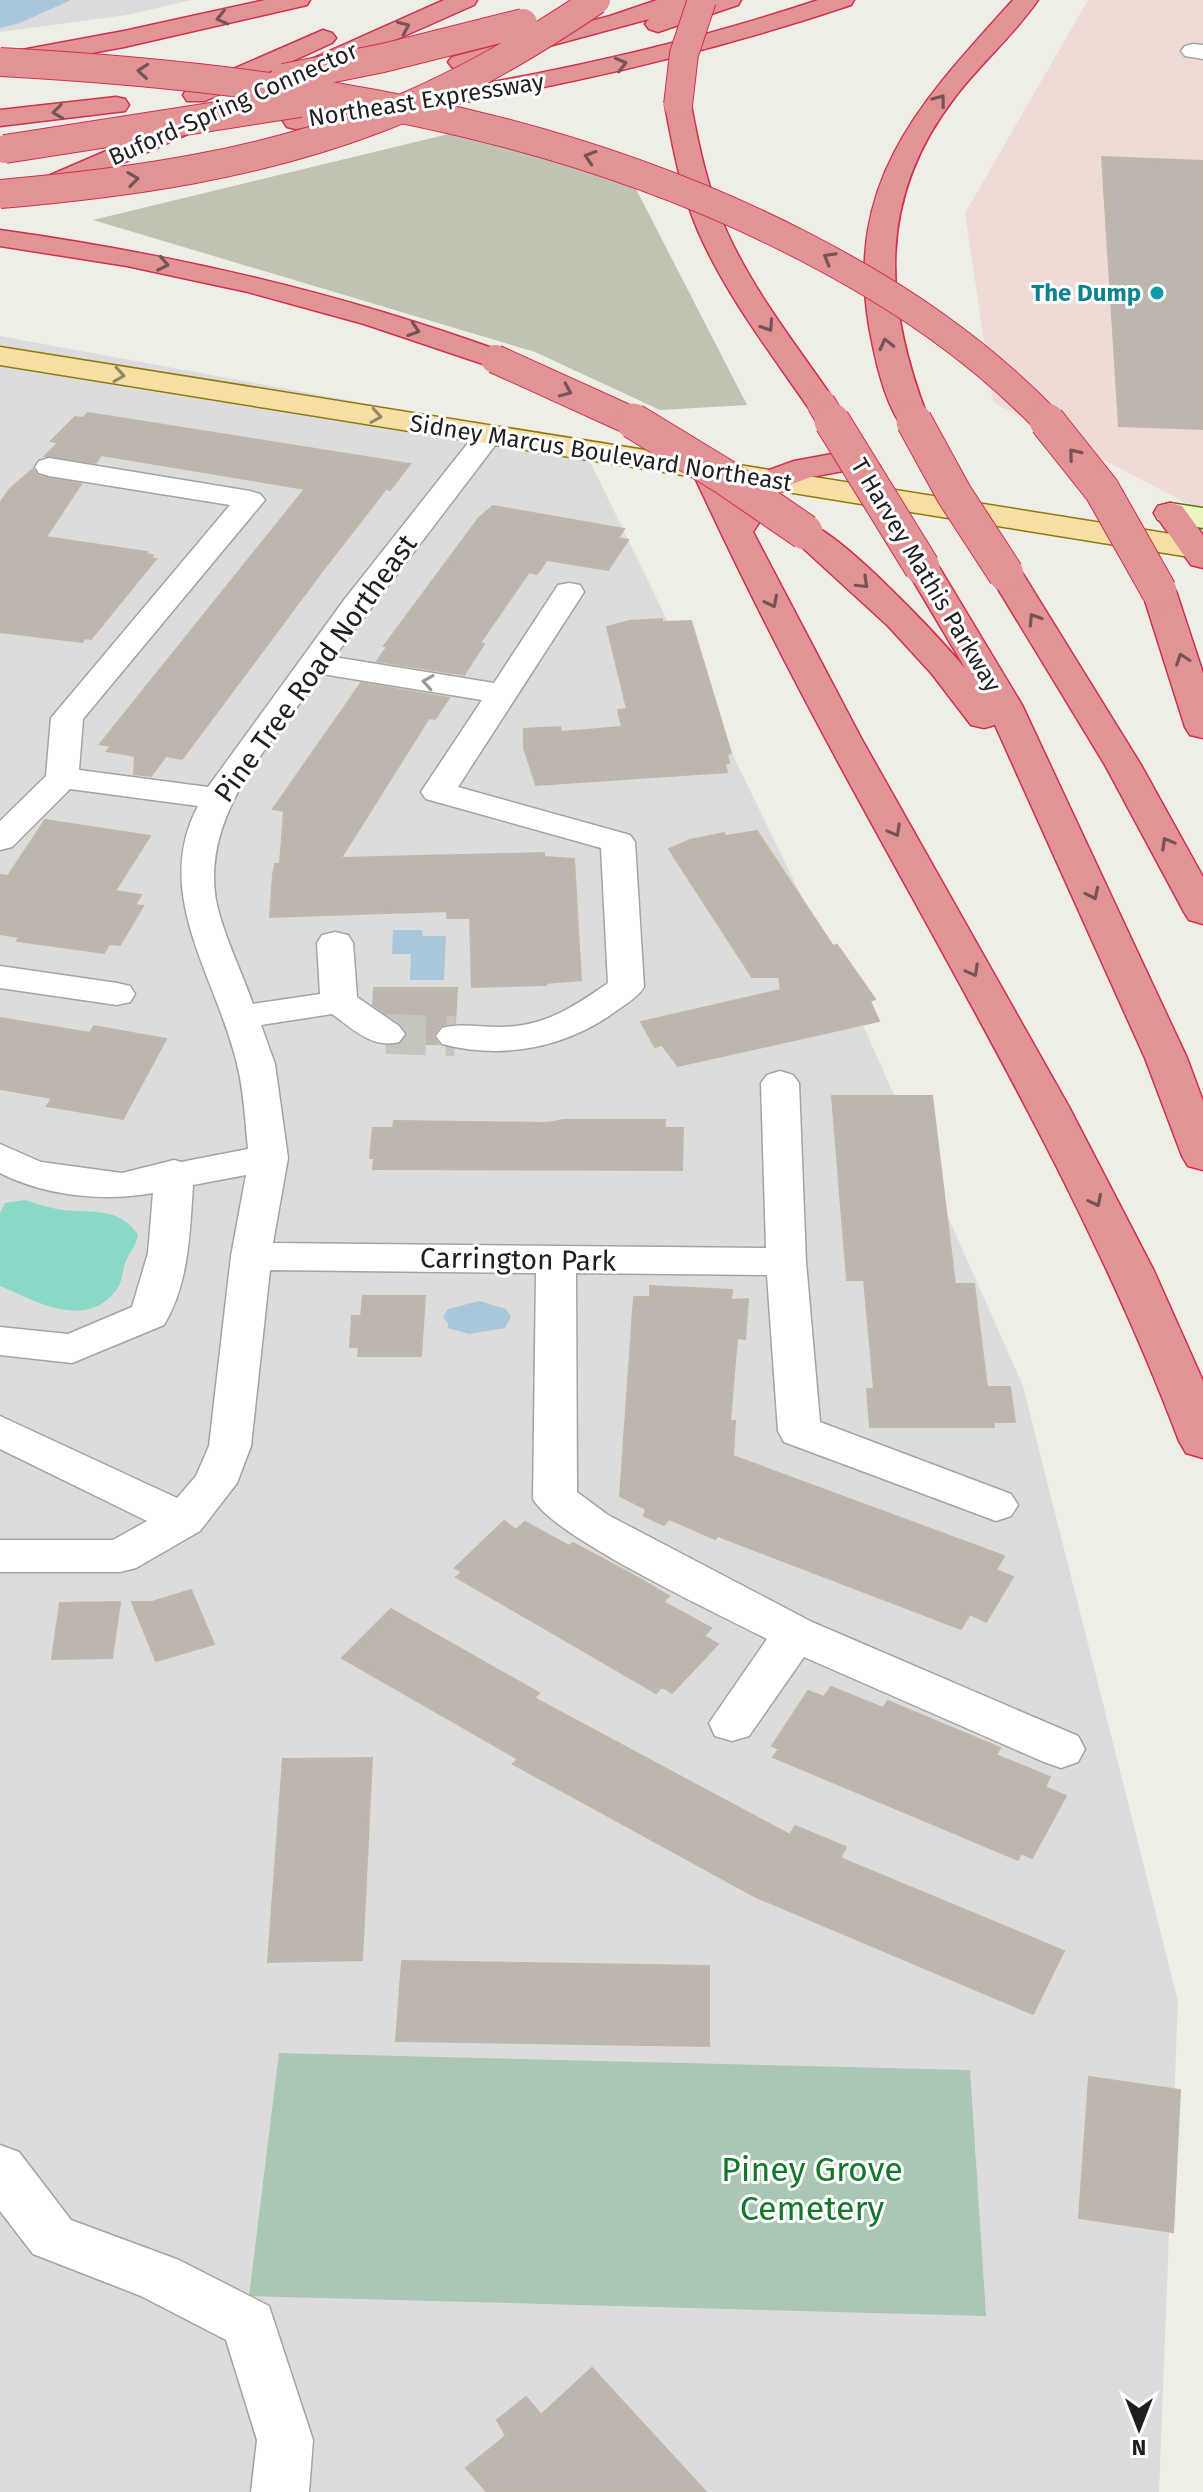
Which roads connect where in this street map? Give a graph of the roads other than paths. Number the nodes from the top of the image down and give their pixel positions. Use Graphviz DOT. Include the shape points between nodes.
graph roads {
  1 [pos="298,0"];
  2 [pos="409,0"];
  3 [pos="465,0"];
  4 [pos="598,0"];
  5 [pos="681,0"];
  6 [pos="702,0"];
  7 [pos="729,0"];
  8 [pos="842,0"];
  9 [pos="1026,0"];
  10 [pos="0,62"];
  11 [pos="116,105"];
  12 [pos="0,118"];
  13 [pos="3,149"];
  14 [pos="0,182"];
  15 [pos="0,194"];
  16 [pos="0,207"];
  17 [pos="0,238"];
  18 [pos="0,327"];
  19 [pos="0,358"];
  20 [pos="489,435"];
  21 [pos="843,462"];
  22 [pos="49,467"];
  23 [pos="708,471"];
  24 [pos="769,481"];
  25 [pos="1170,513"];
  26 [pos="736,533"];
  27 [pos="1201,543"];
  28 [pos="569,592"];
  29 [pos="314,663"];
  30 [pos="505,694"];
  31 [pos="1203,727"];
  32 [pos="62,778"];
  33 [pos="217,798"];
  34 [pos="1060,823"];
  35 [pos="0,840"];
  36 [pos="1203,912"];
  37 [pos="335,943"];
  38 [pos="0,977"];
  39 [pos="117,994"];
  40 [pos="339,1002"];
  41 [pos="239,1017"];
  42 [pos="386,1034"];
  43 [pos="455,1036"];
  44 [pos="780,1083"];
  45 [pos="1203,1156"];
  46 [pos="1,1157"];
  47 [pos="269,1158"];
  48 [pos="174,1173"];
  49 [pos="251,1256"];
  50 [pos="556,1259"];
  51 [pos="786,1262"];
  52 [pos="0,1341"];
  53 [pos="0,1431"];
  54 [pos="1203,1441"];
  55 [pos="996,1505"];
  56 [pos="184,1520"];
  57 [pos="0,1556"];
  58 [pos="796,1634"];
  59 [pos="732,1723"];
  60 [pos="1061,1749"];
  61 [pos="0,2169"];
  62 [pos="280,2492"];
  1 -- 10 [label="highway, one-way"];
  2 -- 14 [label="highway, Buford-Spring Connector"];
  16 -- 3 [label="highway, Buford-Spring Connector, one-way"];
  4 -- 11 [label="highway, Northeast Expressway, bridge" via="383,58"];
  15 -- 4 [label="highway, one-way, bridge" via="190,169 368,122 472,77"];
  5 -- 11 [label="highway, bridge" via="461,62 340,85 211,103"];
  6 -- 34 [label="highway, T Harvey Mathis Parkway, one-way, bridge" via="684,54 678,105 700,201 714,235 733,274 821,403 1004,705"];
  7 -- 13 [label="highway, bridge" via="623,35 426,81"];
  13 -- 8 [label="highway, Northeast Expressway, one-way, bridge" via="375,111 549,80 747,31"];
  36 -- 9 [label="highway, one-way, bridge" via="1123,765 912,418 880,318 878,244 908,148 925,119"];
  31 -- 10 [label="highway, one-way, bridge" via="1159,591 1123,522 1079,458 1024,398 961,343 889,292 808,246 657,180 535,140 374,102 184,74"];
  11 -- 12 [label="highway, Northeast Expressway, one-way"];
  17 -- 34 [label="highway, one-way, bridge" via="246,281 416,330 495,359 641,426 805,532 896,614 951,674"];
  18 -- 21 [label="main road, Sidney Marcus Boulevard Northeast"];
  19 -- 20 [label="main road, Sidney Marcus Boulevard Northeast, one-way"];
  20 -- 23 [label="main road, Sidney Marcus Boulevard Northeast"];
  20 -- 29 [label="street, Pine Tree Road Northeast"];
  21 -- 24 [label="highway"];
  21 -- 25 [label="main road, Sidney Marcus Boulevard Northeast"];
  22 -- 32 [label="street" via="250,500 67,718"];
  23 -- 24 [label="main road, Sidney Marcus Boulevard Northeast"];
  23 -- 26 [label="highway"];
  24 -- 26 [label="highway"];
  24 -- 27 [label="main road, Sidney Marcus Boulevard Northeast"];
  25 -- 27 [label="highway"];
  26 -- 54 [label="highway, one-way" via="1091,1191 1148,1308"];
  28 -- 30 [label="street"];
  30 -- 29 [label="street, one-way"];
  29 -- 33 [label="street, Pine Tree Road Northeast"];
  30 -- 43 [label="street" via="438,792 618,842 626,987 568,1025 535,1035 497,1040"];
  32 -- 33 [label="street"];
  32 -- 35 [label="street"];
  33 -- 41 [label="street, Pine Tree Road Northeast" via="197,862 199,901"];
  34 -- 45 [label="highway, T Harvey Mathis Parkway, one-way" via="1161,1045"];
  37 -- 40 [label="street"];
  38 -- 39 [label="street"];
  40 -- 41 [label="street"];
  40 -- 42 [label="street"];
  41 -- 47 [label="street, Pine Tree Road Northeast" via="256,1064"];
  44 -- 51 [label="street"];
  46 -- 48 [label="street" via="29,1172 69,1172 122,1186"];
  47 -- 48 [label="street"];
  47 -- 49 [label="street, Pine Tree Road Northeast"];
  48 -- 52 [label="street" via="168,1253 150,1315 72,1349"];
  49 -- 50 [label="street, Carrington Park"];
  49 -- 56 [label="street, Pine Tree Road Northeast" via="230,1446 215,1483"];
  50 -- 51 [label="street, Carrington Park"];
  50 -- 58 [label="street" via="555,1499 592,1526"];
  51 -- 55 [label="street" via="799,1431"];
  53 -- 56 [label="street"];
  56 -- 57 [label="street" via="120,1556"];
  58 -- 59 [label="street"];
  58 -- 60 [label="street"];
  61 -- 62 [label="street" via="52,2237 160,2278 249,2324 285,2440"];
}
